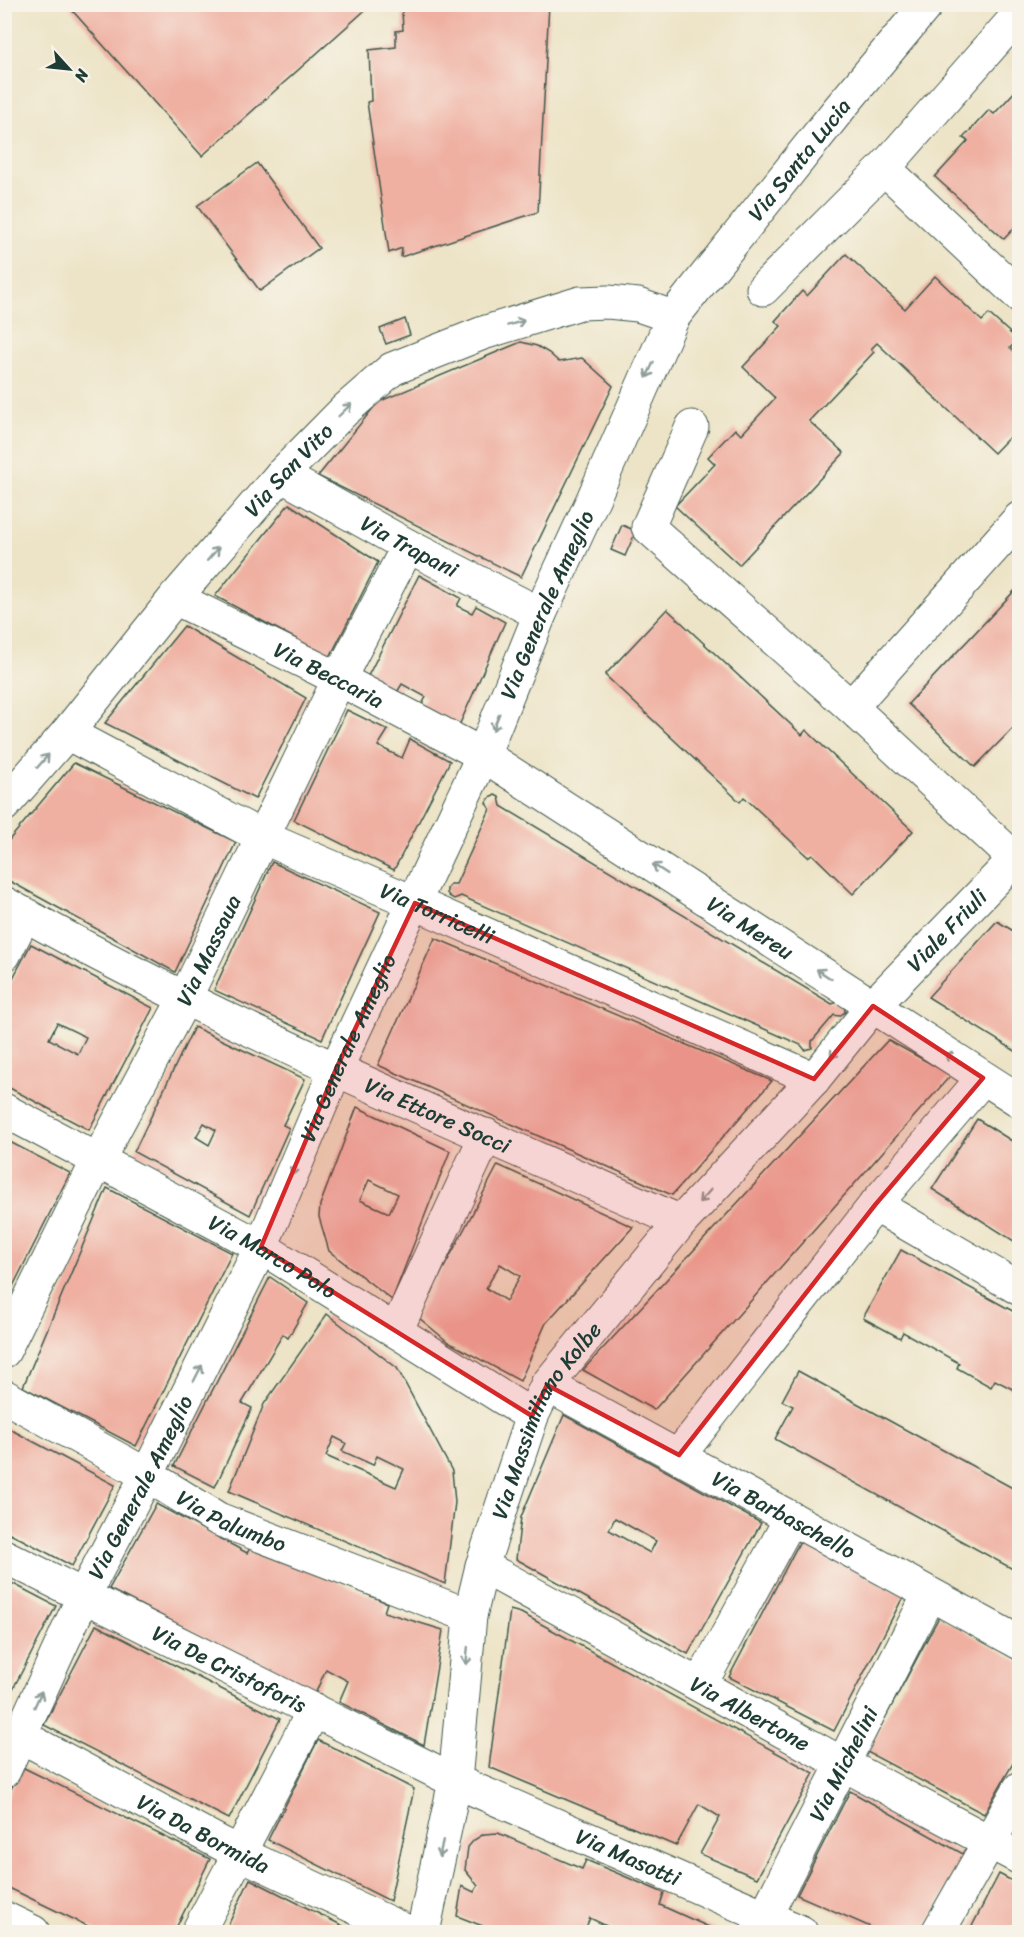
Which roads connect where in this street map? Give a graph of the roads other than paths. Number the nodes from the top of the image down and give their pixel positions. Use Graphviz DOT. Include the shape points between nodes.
graph roads {
  1 [pos="927,4"];
  2 [pos="1020,13"];
  3 [pos="884,168"];
  4 [pos="763,289"];
  5 [pos="1020,296"];
  6 [pos="673,316"];
  7 [pos="692,427"];
  8 [pos="281,475"];
  9 [pos="1020,518"];
  10 [pos="408,546"];
  11 [pos="175,598"];
  12 [pos="540,614"];
  13 [pos="339,679"];
  14 [pos="851,707"];
  15 [pos="67,733"];
  16 [pos="483,755"];
  17 [pos="4,805"];
  18 [pos="262,837"];
  19 [pos="1017,856"];
  20 [pos="415,903"];
  21 [pos="14,909"];
  22 [pos="4,955"];
  23 [pos="185,998"];
  24 [pos="873,1006"];
  25 [pos="336,1069"];
  26 [pos="983,1078"];
  27 [pos="813,1079"];
  28 [pos="1020,1101"];
  29 [pos="4,1110"];
  30 [pos="486,1135"];
  31 [pos="98,1160"];
  32 [pos="875,1205"];
  33 [pos="681,1222"];
  34 [pos="261,1246"];
  35 [pos="1020,1289"];
  36 [pos="396,1331"];
  37 [pos="4,1351"];
  38 [pos="547,1385"];
  39 [pos="4,1396"];
  40 [pos="532,1416"];
  41 [pos="679,1455"];
  42 [pos="147,1475"];
  43 [pos="791,1518"];
  44 [pos="4,1556"];
  45 [pos="482,1566"];
  46 [pos="84,1595"];
  47 [pos="929,1595"];
  48 [pos="470,1616"];
  49 [pos="1020,1643"];
  50 [pos="700,1685"];
  51 [pos="314,1710"];
  52 [pos="13,1731"];
  53 [pos="843,1764"];
  54 [pos="4,1771"];
  55 [pos="455,1781"];
  56 [pos="1020,1788"];
  57 [pos="990,1841"];
  58 [pos="239,1853"];
  59 [pos="1020,1858"];
  60 [pos="4,1918"];
  61 [pos="760,1925"];
  62 [pos="33,1932"];
  63 [pos="198,1932"];
  64 [pos="408,1932"];
  65 [pos="423,1932"];
  66 [pos="801,1932"];
  67 [pos="938,1932"];
  1 -- 6 [label="street, Via Santa Lucia"];
  2 -- 3 [label="street"];
  3 -- 4 [label="street"];
  3 -- 5 [label="street"];
  8 -- 6 [label="street, Via San Vito, one-way" via="392,369 483,333 580,303 638,305"];
  6 -- 12 [label="street, Via Generale Ameglio, one-way"];
  7 -- 14 [label="street" via="648,527"];
  8 -- 10 [label="street, Via Trapani"];
  11 -- 8 [label="street, Via San Vito, one-way"];
  9 -- 14 [label="street"];
  10 -- 12 [label="street, Via Trapani"];
  10 -- 13 [label="street, Via Massaua"];
  11 -- 13 [label="street, Via Beccaria"];
  11 -- 15 [label="street, Via San Vito"];
  12 -- 16 [label="street, Via Generale Ameglio, one-way"];
  13 -- 16 [label="street, Via Beccaria"];
  13 -- 18 [label="street, Via Massaua"];
  14 -- 19 [label="street"];
  17 -- 15 [label="street, Via San Vito, one-way"];
  15 -- 18 [label="street, Via Torricelli"];
  16 -- 20 [label="street, Via Generale Ameglio"];
  24 -- 16 [label="street, Via Mereu, one-way"];
  18 -- 20 [label="street, Via Torricelli"];
  18 -- 23 [label="street, Via Massaua"];
  19 -- 24 [label="street, Viale Friuli"];
  20 -- 25 [label="street, Via Generale Ameglio"];
  20 -- 27 [label="street, Via Torricelli"];
  21 -- 22 [label="street"];
  21 -- 23 [label="street, Via Ettore Socci"];
  23 -- 25 [label="street, Via Ettore Socci"];
  23 -- 31 [label="street, Via Massaua"];
  26 -- 24 [label="street, Via Mereu, one-way"];
  24 -- 27 [label="street, Via Massimiliano Kolbe, one-way"];
  25 -- 30 [label="street, Via Ettore Socci"];
  25 -- 34 [label="street, Via Generale Ameglio, one-way"];
  26 -- 28 [label="street, Via Mereu"];
  26 -- 32 [label="street"];
  27 -- 33 [label="street, Via Massimiliano Kolbe, one-way"];
  29 -- 31 [label="street, Via Marco Polo"];
  30 -- 33 [label="street, Via Ettore Socci"];
  30 -- 36 [label="street"];
  31 -- 34 [label="street, Via Marco Polo"];
  31 -- 37 [label="street, Via Massaua"];
  32 -- 35 [label="street"];
  32 -- 41 [label="street"];
  33 -- 38 [label="street, Via Massimiliano Kolbe"];
  34 -- 36 [label="street, Via Marco Polo"];
  42 -- 34 [label="street, Via Generale Ameglio, one-way"];
  36 -- 40 [label="street, Via Marco Polo"];
  38 -- 40 [label="street, Via Massimiliano Kolbe"];
  38 -- 41 [label="street, Via Barbaschello"];
  39 -- 42 [label="street, Via Palumbo"];
  40 -- 45 [label="street, Via Massimiliano Kolbe"];
  41 -- 43 [label="street, Via Barbaschello"];
  42 -- 46 [label="street, Via Generale Ameglio"];
  42 -- 48 [label="street, Via Palumbo" via="218,1519"];
  43 -- 47 [label="street, Via Barbaschello"];
  43 -- 50 [label="street"];
  44 -- 46 [label="street, Via De Cristoforis"];
  45 -- 48 [label="street, Via Massimiliano Kolbe"];
  45 -- 50 [label="street, Via Albertone"];
  46 -- 51 [label="street, Via De Cristoforis"];
  52 -- 46 [label="street, Via Generale Ameglio, one-way"];
  47 -- 49 [label="street, Via Barbaschello"];
  47 -- 53 [label="street, Via Michelini"];
  48 -- 55 [label="street, Via Massimiliano Kolbe, one-way"];
  50 -- 53 [label="street, Via Albertone"];
  51 -- 55 [label="street, Via De Cristoforis"];
  51 -- 58 [label="street"];
  52 -- 54 [label="street, Via Generale Ameglio"];
  52 -- 58 [label="street, Via Da Bormida"];
  53 -- 57 [label="street, Via Albertone"];
  53 -- 61 [label="street, Via Michelini"];
  55 -- 61 [label="street, Via Masotti"];
  55 -- 65 [label="street, Via Massimiliano Kolbe, one-way"];
  56 -- 57 [label="street"];
  57 -- 59 [label="street, Via Albertone"];
  57 -- 67 [label="street"];
  58 -- 63 [label="street"];
  58 -- 64 [label="street, Via Da Bormida"];
  60 -- 62 [label="street"];
  61 -- 66 [label="street, Via Masotti"];
}
